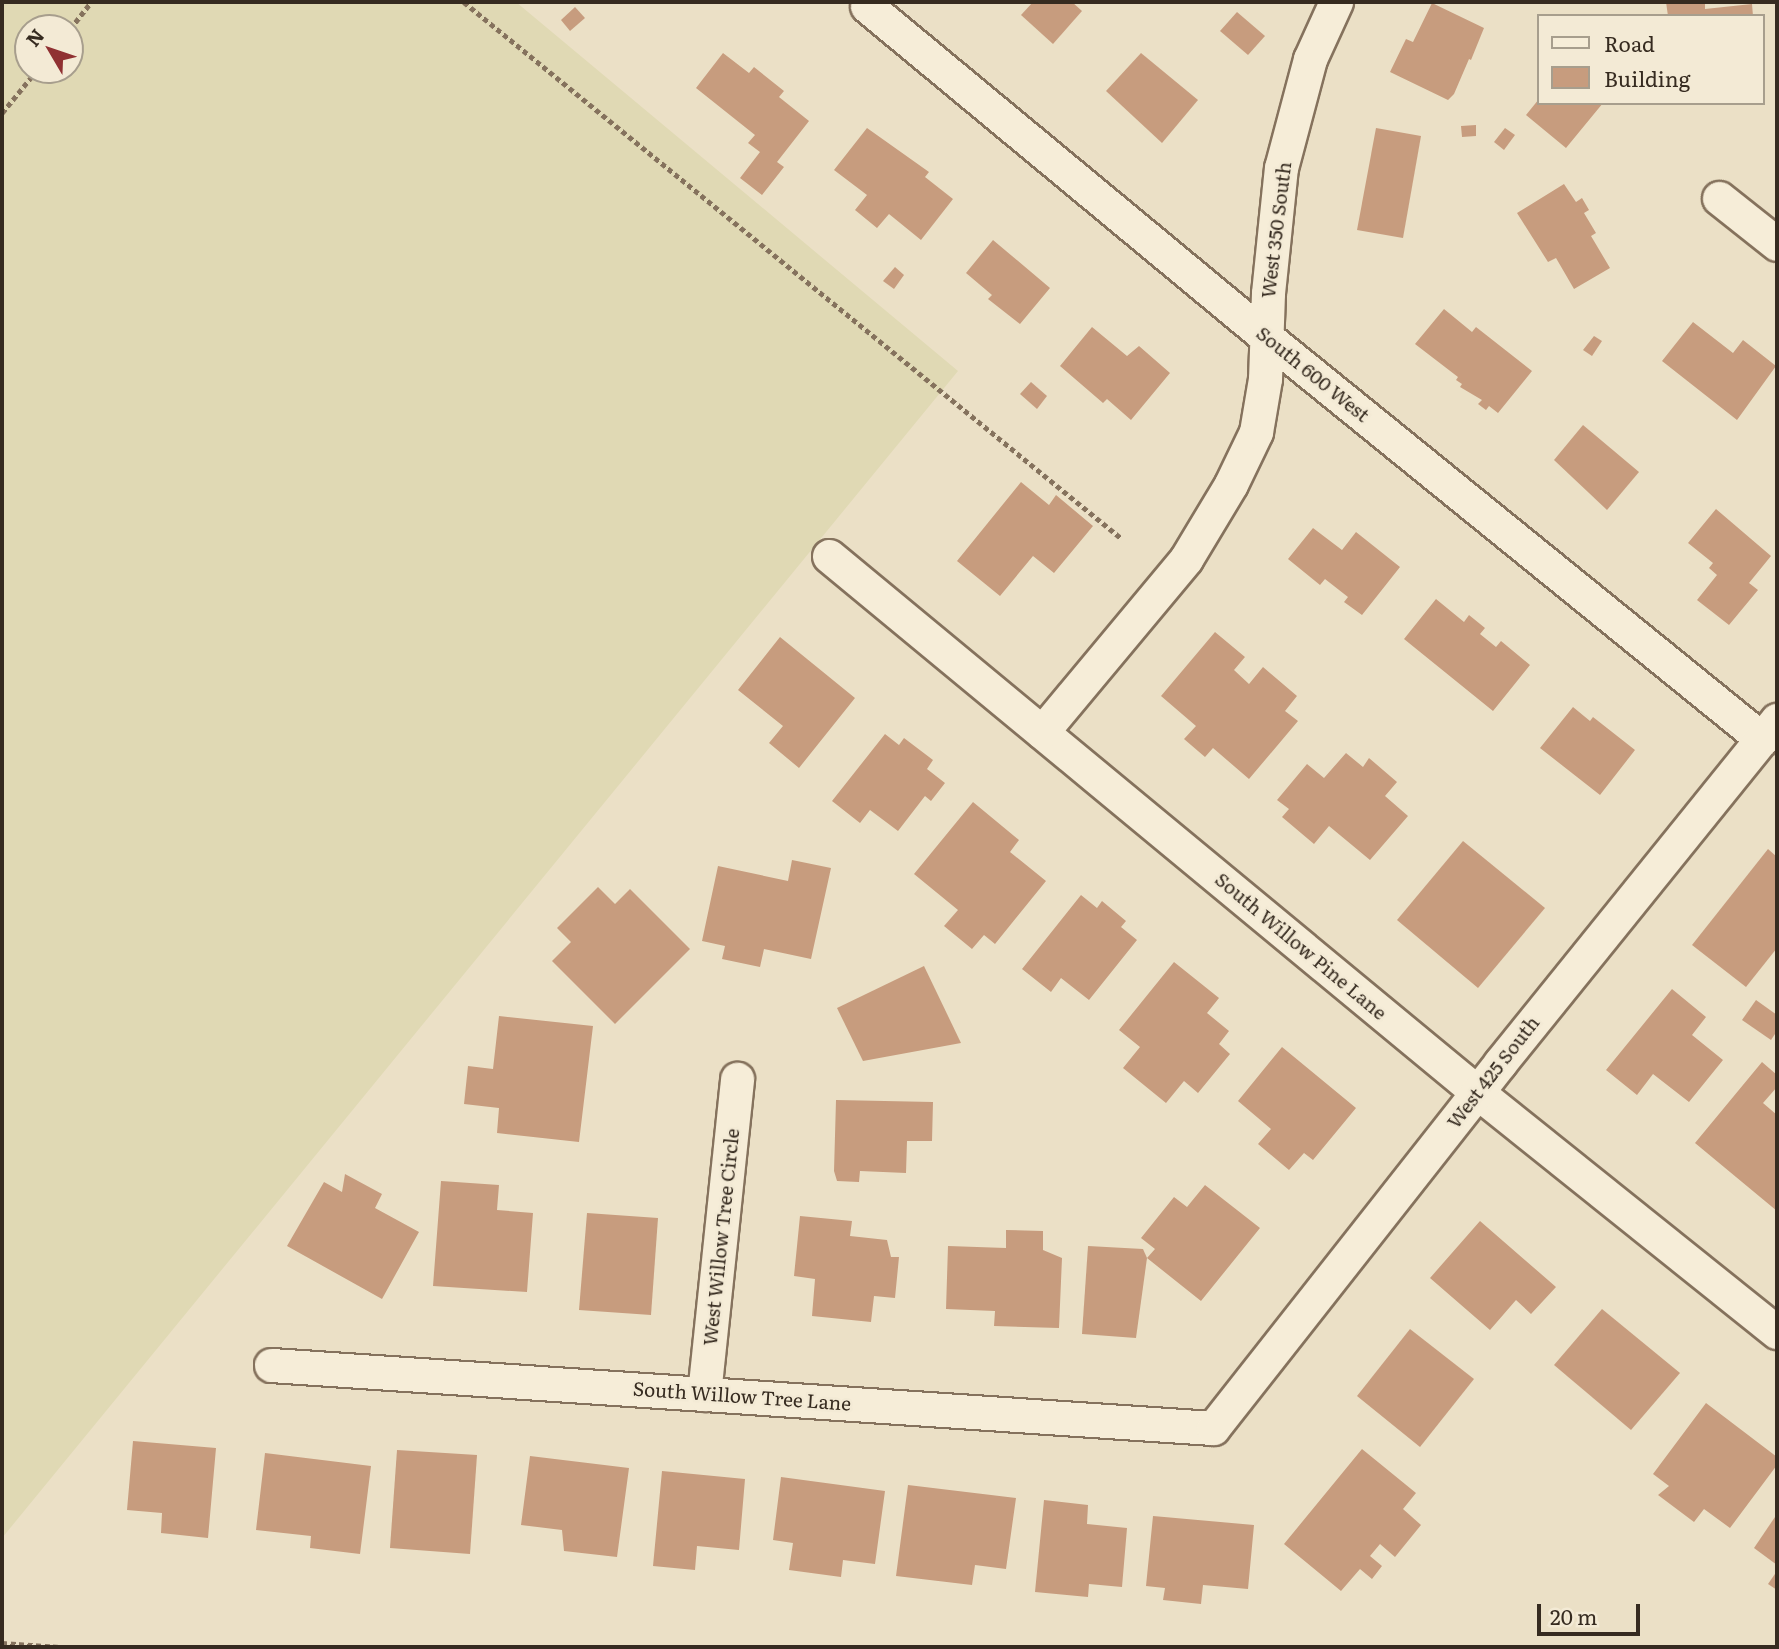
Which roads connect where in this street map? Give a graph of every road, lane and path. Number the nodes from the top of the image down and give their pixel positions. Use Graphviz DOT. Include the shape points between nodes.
graph roads {
  1 [pos="464,2"];
  2 [pos="1336,2"];
  3 [pos="867,6"];
  4 [pos="26,84"];
  5 [pos="2,113"];
  6 [pos="1719,198"];
  7 [pos="1777,244"];
  8 [pos="1265,336"];
  9 [pos="1121,538"];
  10 [pos="830,556"];
  11 [pos="1769,729"];
  12 [pos="1042,732"];
  13 [pos="737,1079"];
  14 [pos="1477,1092"];
  15 [pos="1777,1332"];
  16 [pos="271,1365"];
  17 [pos="705,1394"];
  18 [pos="1213,1428"];
  19 [pos="2,1643"];
  20 [pos="60,1647"];
  1 -- 9 [label="path"];
  2 -- 8 [label="street, West 350 South" via="1310,59 1281,168"];
  3 -- 8 [label="street, South 600 West"];
  4 -- 5 [label="path"];
  6 -- 7 [label="street"];
  8 -- 11 [label="street, South 600 West"];
  8 -- 12 [label="street, West 350 South" via="1265,379 1256,432 1231,484 1186,559"];
  10 -- 12 [label="street, South Willow Pine Lane"];
  11 -- 14 [label="street, West 425 South"];
  12 -- 14 [label="street, South Willow Pine Lane"];
  13 -- 17 [label="street, West Willow Tree Circle"];
  14 -- 15 [label="street, South Willow Pine Lane"];
  14 -- 18 [label="street, West 425 South"];
  16 -- 17 [label="street, South Willow Tree Lane"];
  17 -- 18 [label="street, South Willow Tree Lane"];
  19 -- 20 [label="path"];
}
